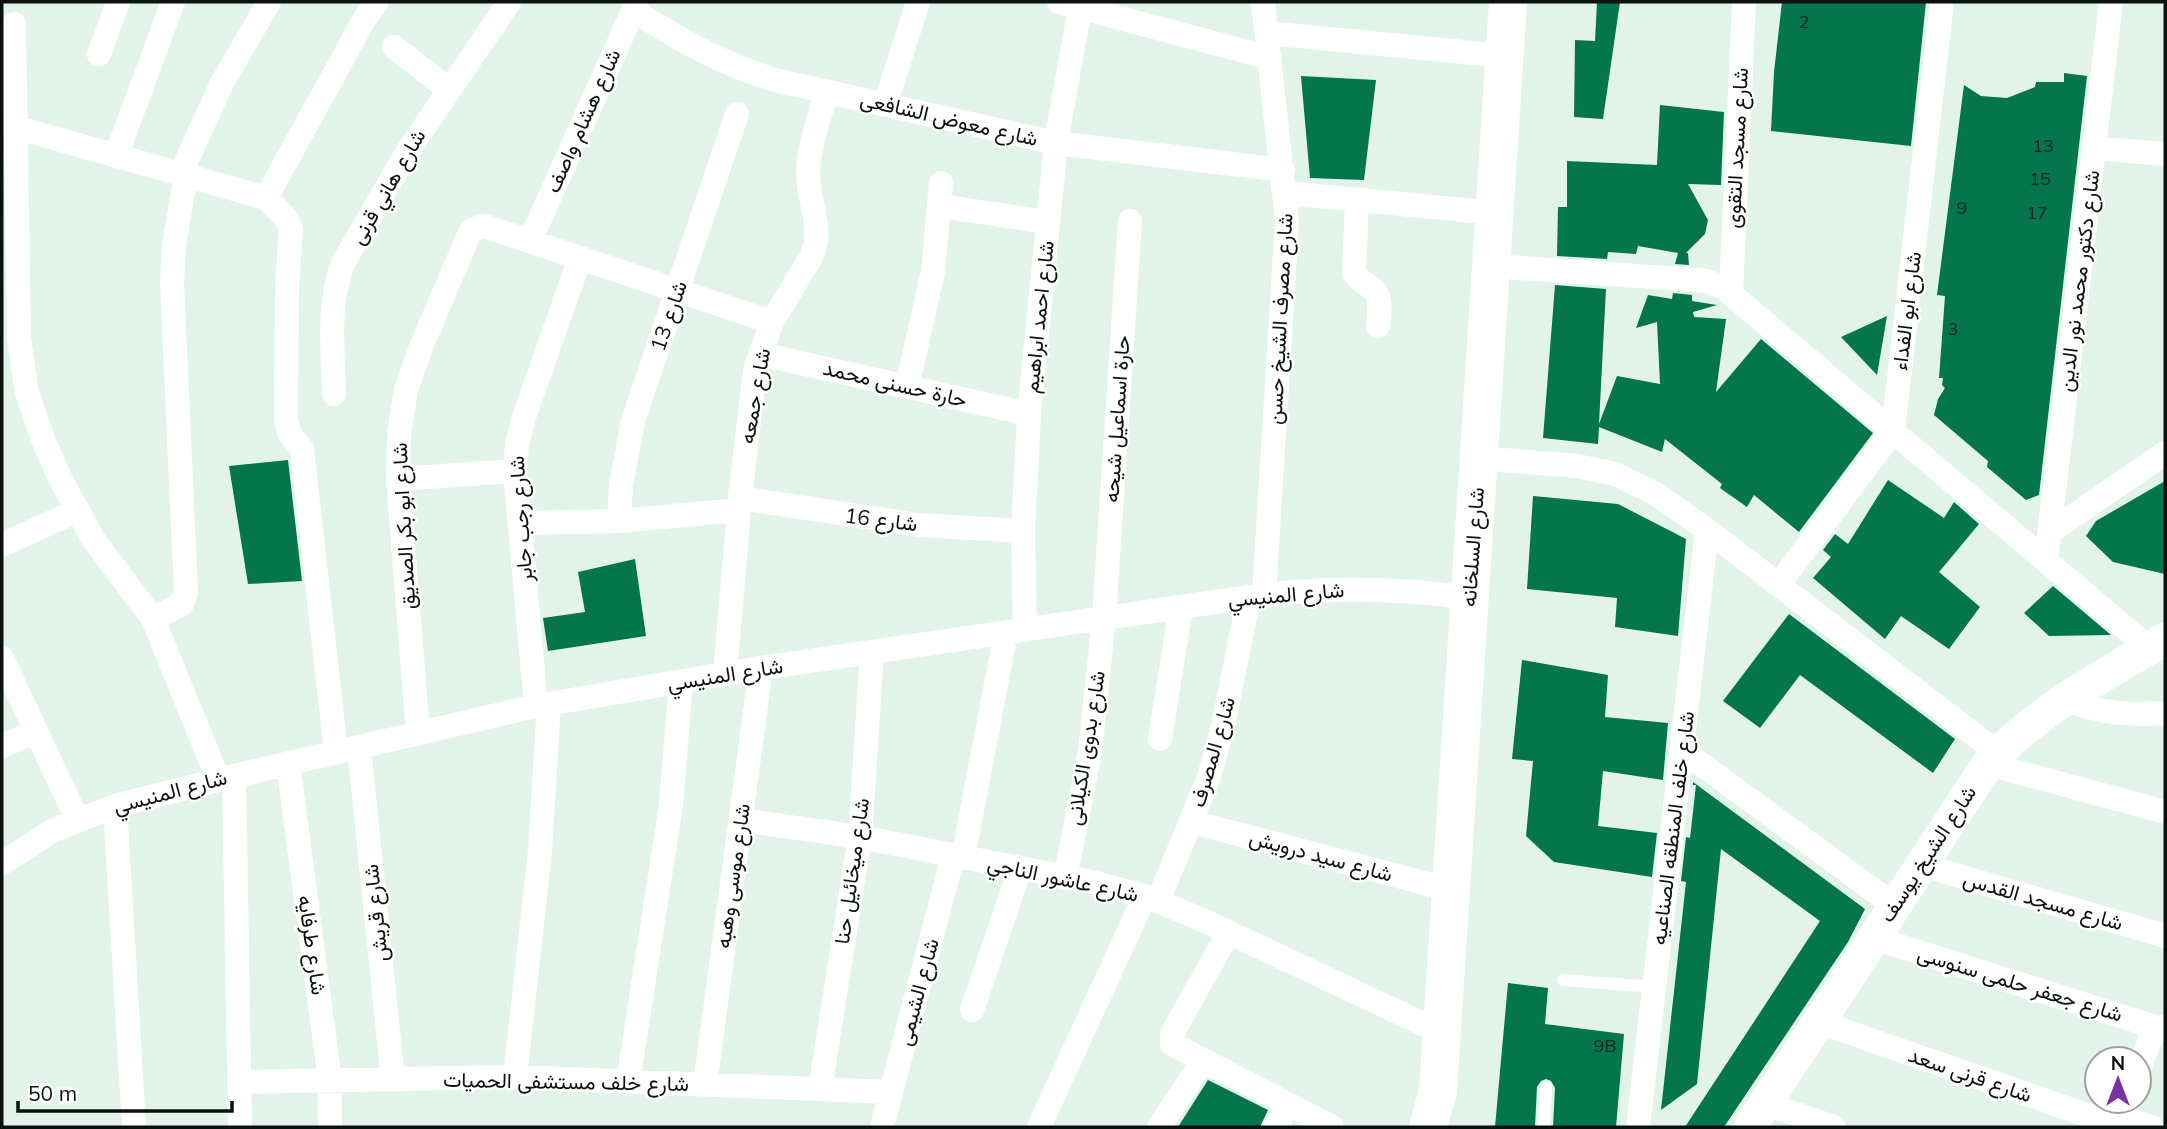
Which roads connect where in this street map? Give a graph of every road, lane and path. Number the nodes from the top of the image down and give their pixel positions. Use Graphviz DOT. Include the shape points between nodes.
graph roads {
  1 [pos="118,2"];
  2 [pos="173,2"];
  3 [pos="269,2"];
  4 [pos="377,2"];
  5 [pos="509,2"];
  6 [pos="918,2"];
  7 [pos="1264,2"];
  8 [pos="1508,2"];
  9 [pos="1744,2"];
  10 [pos="1942,2"];
  11 [pos="2111,2"];
  12 [pos="1070,5"];
  13 [pos="635,6"];
  14 [pos="14,24"];
  15 [pos="1267,33"];
  16 [pos="394,47"];
  17 [pos="99,54"];
  18 [pos="1505,57"];
  19 [pos="1269,58"];
  20 [pos="448,89"];
  21 [pos="827,91"];
  22 [pos="885,105"];
  23 [pos="737,114"];
  24 [pos="15,127"];
  25 [pos="1056,143"];
  26 [pos="2094,148"];
  27 [pos="2165,154"];
  28 [pos="116,156"];
  29 [pos="184,174"];
  30 [pos="1284,182"];
  31 [pos="266,198"];
  32 [pos="1357,200"];
  33 [pos="1495,213"];
  34 [pos="1130,221"];
  35 [pos="1048,222"];
  36 [pos="530,241"];
  37 [pos="580,258"];
  38 [pos="1491,266"];
  39 [pos="677,291"];
  40 [pos="1731,294"];
  41 [pos="772,322"];
  42 [pos="1378,326"];
  43 [pos="760,354"];
  44 [pos="907,387"];
  45 [pos="334,394"];
  46 [pos="1030,414"];
  47 [pos="1893,431"];
  48 [pos="2165,453"];
  49 [pos="1479,458"];
  50 [pos="515,471"];
  51 [pos="398,479"];
  52 [pos="739,504"];
  53 [pos="78,510"];
  54 [pos="619,521"];
  55 [pos="520,523"];
  56 [pos="1707,530"];
  57 [pos="1023,531"];
  58 [pos="2050,532"];
  59 [pos="2,545"];
  60 [pos="2046,561"];
  61 [pos="1779,584"];
  62 [pos="1256,596"];
  63 [pos="1470,597"];
  64 [pos="1181,607"];
  65 [pos="1104,618"];
  66 [pos="153,619"];
  67 [pos="1016,631"];
  68 [pos="2158,644"];
  69 [pos="872,652"];
  70 [pos="2,658"];
  71 [pos="761,668"];
  72 [pos="725,674"];
  73 [pos="681,682"];
  74 [pos="2065,699"];
  75 [pos="542,705"];
  76 [pos="2165,713"];
  77 [pos="36,732"];
  78 [pos="418,734"];
  79 [pos="1160,739"];
  80 [pos="2,746"];
  81 [pos="348,750"];
  82 [pos="1682,750"];
  83 [pos="1993,759"];
  84 [pos="288,763"];
  85 [pos="226,777"];
  86 [pos="115,806"];
  87 [pos="2165,811"];
  88 [pos="77,820"];
  89 [pos="741,820"];
  90 [pos="1192,822"];
  91 [pos="860,837"];
  92 [pos="958,857"];
  93 [pos="2,863"];
  94 [pos="1921,865"];
  95 [pos="1020,869"];
  96 [pos="1065,877"];
  97 [pos="1451,890"];
  98 [pos="1152,899"];
  99 [pos="1895,906"];
  100 [pos="1228,932"];
  101 [pos="2165,936"];
  102 [pos="1874,938"];
  103 [pos="1563,980"];
  104 [pos="1654,987"];
  105 [pos="972,1010"];
  106 [pos="1819,1023"];
  107 [pos="2164,1028"];
  108 [pos="1442,1033"];
  109 [pos="2146,1045"];
  110 [pos="1203,1061"];
  111 [pos="515,1077"];
  112 [pos="393,1080"];
  113 [pos="330,1081"];
  114 [pos="240,1082"];
  115 [pos="628,1082"];
  116 [pos="705,1085"];
  117 [pos="1546,1088"];
  118 [pos="820,1089"];
  119 [pos="891,1092"];
  120 [pos="1289,1105"];
  121 [pos="1436,1115"];
  122 [pos="1758,1115"];
  123 [pos="2124,1119"];
  124 [pos="134,1127"];
  125 [pos="240,1127"];
  126 [pos="330,1127"];
  127 [pos="882,1127"];
  128 [pos="1039,1127"];
  129 [pos="1159,1127"];
  130 [pos="1275,1127"];
  131 [pos="1332,1127"];
  132 [pos="1544,1127"];
  133 [pos="1638,1127"];
  134 [pos="1834,1127"];
  135 [pos="2152,1127"];
  1 -- 17 [label="street"];
  2 -- 28 [label="street"];
  3 -- 29 [label="street" via="222,83"];
  4 -- 31 [label="street"];
  5 -- 20 [label="street, شارع هاني قرنى"];
  6 -- 22 [label="street"];
  7 -- 15 [label="street, شارع مصرف الشيخ حسن"];
  8 -- 18 [label="main road, شارع السلخانه"];
  9 -- 40 [label="street, شارع مسجد التقوى"];
  10 -- 47 [label="street, شارع ابو الفداء"];
  11 -- 26 [label="street, شارع دكتور محمد نور الدين"];
  12 -- 19 [label="street"];
  12 -- 25 [label="street, شارع احمد ابراهيم"];
  13 -- 21 [label="street, شارع معوض الشافعى" via="684,42 736,68"];
  13 -- 36 [label="street, شارع هشام واصف"];
  14 -- 24 [label="street"];
  15 -- 18 [label="street"];
  15 -- 19 [label="street, شارع مصرف الشيخ حسن"];
  16 -- 20 [label="street"];
  18 -- 33 [label="main road, شارع السلخانه"];
  19 -- 30 [label="street, شارع مصرف الشيخ حسن"];
  20 -- 45 [label="street, شارع هاني قرنى" via="343,263 332,324"];
  21 -- 22 [label="street, شارع معوض الشافعى"];
  21 -- 41 [label="street, شارع جمعه" via="808,170 816,243"];
  22 -- 25 [label="street, شارع معوض الشافعى"];
  23 -- 39 [label="street, شارع 13"];
  24 -- 28 [label="street"];
  24 -- 53 [label="street" via="19,338 27,393 44,442"];
  25 -- 30 [label="street, شارع معوض الشافعى"];
  25 -- 35 [label="street, شارع احمد ابراهيم"];
  26 -- 27 [label="street"];
  26 -- 58 [label="street, شارع دكتور محمد نور الدين"];
  28 -- 29 [label="street"];
  29 -- 31 [label="street"];
  29 -- 66 [label="street" via="172,283 186,592 182,604"];
  30 -- 32 [label="street, شارع معوض الشافعى"];
  30 -- 62 [label="street, شارع مصرف الشيخ حسن" via="1286,248"];
  31 -- 81 [label="street, شارع قريش" via="291,229 286,286 286,420 289,433 302,449"];
  32 -- 33 [label="street, شارع معوض الشافعى"];
  32 -- 42 [label="street" via="1354,273 1377,293"];
  33 -- 38 [label="main road, شارع السلخانه"];
  34 -- 65 [label="street, حارة اسماعيل شيحه"];
  35 -- 44 [label="street" via="940,195 933,272"];
  35 -- 46 [label="street, شارع احمد ابراهيم"];
  36 -- 37 [label="street, شارع ابو بكر الصديق"];
  36 -- 51 [label="street, شارع ابو بكر الصديق" via="484,226 468,234 406,390"];
  37 -- 39 [label="street, شارع ابو بكر الصديق"];
  37 -- 50 [label="street, شارع رجب جابر" via="524,417"];
  38 -- 40 [label="street" via="1707,281"];
  38 -- 49 [label="main road, شارع السلخانه"];
  39 -- 41 [label="street, شارع ابو بكر الصديق"];
  39 -- 54 [label="street, شارع 13" via="633,421"];
  40 -- 47 [label="street"];
  41 -- 43 [label="street, شارع جمعه"];
  43 -- 44 [label="street, حارة حسنى محمد"];
  43 -- 52 [label="street, شارع جمعه"];
  44 -- 46 [label="street, حارة حسنى محمد"];
  46 -- 57 [label="street, شارع احمد ابراهيم"];
  47 -- 60 [label="street"];
  47 -- 61 [label="street"];
  48 -- 58 [label="street"];
  49 -- 56 [label="street" via="1577,466 1615,474 1656,494"];
  49 -- 63 [label="main road, شارع السلخانه"];
  50 -- 51 [label="street"];
  50 -- 55 [label="street, شارع رجب جابر"];
  51 -- 78 [label="street, شارع ابو بكر الصديق"];
  52 -- 54 [label="street, شارع 16"];
  52 -- 57 [label="street, شارع 16" via="918,525"];
  52 -- 72 [label="street, شارع جمعه"];
  53 -- 59 [label="street"];
  53 -- 66 [label="street" via="93,539"];
  54 -- 55 [label="street, شارع 16"];
  55 -- 75 [label="street, شارع رجب جابر"];
  56 -- 61 [label="street"];
  56 -- 82 [label="street, شارع خلف المنطقه الصناعيه"];
  57 -- 67 [label="street, شارع احمد ابراهيم"];
  58 -- 60 [label="street, شارع دكتور محمد نور الدين"];
  60 -- 68 [label="street"];
  61 -- 83 [label="street"];
  62 -- 63 [label="street, شارع المنيسي" via="1370,588"];
  62 -- 64 [label="street, شارع المنيسي"];
  62 -- 90 [label="street, شارع المصرف" via="1209,777"];
  63 -- 97 [label="main road, شارع السلخانه"];
  64 -- 65 [label="street, شارع المنيسي"];
  64 -- 79 [label="street"];
  65 -- 67 [label="street, شارع المنيسي"];
  65 -- 96 [label="street, شارع بدوى الكيلانى" via="1090,752"];
  66 -- 85 [label="street"];
  67 -- 69 [label="street, شارع المنيسي"];
  67 -- 92 [label="street, شارع الشيمى"];
  68 -- 74 [label="street, شارع الشيخ يوسف"];
  69 -- 71 [label="street, شارع المنيسي"];
  69 -- 91 [label="street, شارع ميخائيل حنا"];
  70 -- 77 [label="street"];
  71 -- 72 [label="street, شارع المنيسي"];
  71 -- 89 [label="street, شارع موسى وهبه"];
  72 -- 73 [label="street, شارع المنيسي"];
  73 -- 75 [label="street, شارع المنيسي"];
  73 -- 115 [label="street" via="671,805"];
  74 -- 76 [label="street" via="2115,714"];
  74 -- 83 [label="street, شارع الشيخ يوسف"];
  75 -- 78 [label="street, شارع المنيسي"];
  75 -- 111 [label="street, شارع رجب جابر" via="540,851"];
  77 -- 80 [label="street"];
  77 -- 88 [label="street"];
  78 -- 81 [label="street, شارع المنيسي"];
  81 -- 84 [label="street, شارع المنيسي"];
  81 -- 112 [label="street, شارع قريش"];
  82 -- 99 [label="street"];
  82 -- 104 [label="street, شارع خلف المنطقه الصناعيه"];
  83 -- 87 [label="street"];
  83 -- 94 [label="street, شارع الشيخ يوسف"];
  84 -- 85 [label="street, شارع المنيسي"];
  84 -- 113 [label="street, شارع طرفايه"];
  85 -- 86 [label="street, شارع المنيسي"];
  85 -- 114 [label="street"];
  86 -- 88 [label="street, شارع المنيسي"];
  86 -- 124 [label="street"];
  88 -- 93 [label="street, شارع المنيسي"];
  89 -- 91 [label="street, شارع عاشور الناجي"];
  89 -- 116 [label="street, شارع موسى وهبه"];
  90 -- 97 [label="street, شارع سيد درويش"];
  90 -- 98 [label="street, شارع المصرف"];
  91 -- 92 [label="street, شارع عاشور الناجي"];
  91 -- 118 [label="street, شارع ميخائيل حنا"];
  92 -- 95 [label="street, شارع عاشور الناجي"];
  92 -- 119 [label="street, شارع الشيمى"];
  94 -- 99 [label="street, شارع الشيخ يوسف"];
  94 -- 101 [label="street, شارع مسجد القدس"];
  95 -- 96 [label="street, شارع عاشور الناجي"];
  95 -- 105 [label="street"];
  96 -- 98 [label="street, شارع عاشور الناجي"];
  97 -- 108 [label="main road, شارع السلخانه"];
  98 -- 100 [label="street, شارع عاشور الناجي"];
  98 -- 128 [label="street, شارع المصرف"];
  99 -- 102 [label="street, شارع الشيخ يوسف"];
  100 -- 108 [label="street, شارع عاشور الناجي"];
  100 -- 110 [label="street" via="1171,1037 1174,1046"];
  102 -- 106 [label="street, شارع الشيخ يوسف"];
  102 -- 107 [label="street, شارع جعفر حلمى سنوسى"];
  103 -- 104 [label="lane"];
  104 -- 133 [label="street, شارع خلف المنطقه الصناعيه"];
  106 -- 122 [label="street, شارع الشيخ يوسف"];
  106 -- 123 [label="street, شارع قرنى سعد"];
  107 -- 109 [label="street"];
  108 -- 121 [label="main road, شارع السلخانه"];
  110 -- 120 [label="street"];
  110 -- 129 [label="street"];
  111 -- 112 [label="street, شارع خلف مستشفى الحميات"];
  111 -- 115 [label="street, شارع خلف مستشفى الحميات"];
  112 -- 113 [label="street, شارع خلف مستشفى الحميات"];
  113 -- 114 [label="street, شارع خلف مستشفى الحميات"];
  113 -- 126 [label="street, شارع طرفايه"];
  114 -- 125 [label="street"];
  115 -- 116 [label="street, شارع خلف مستشفى الحميات"];
  116 -- 118 [label="street, شارع خلف مستشفى الحميات"];
  117 -- 132 [label="lane"];
  118 -- 119 [label="street, شارع خلف مستشفى الحميات"];
  119 -- 127 [label="street, شارع الشيمى"];
  120 -- 130 [label="street"];
  120 -- 131 [label="street"];
  122 -- 134 [label="street"];
  123 -- 135 [label="street, شارع قرنى سعد"];
}
